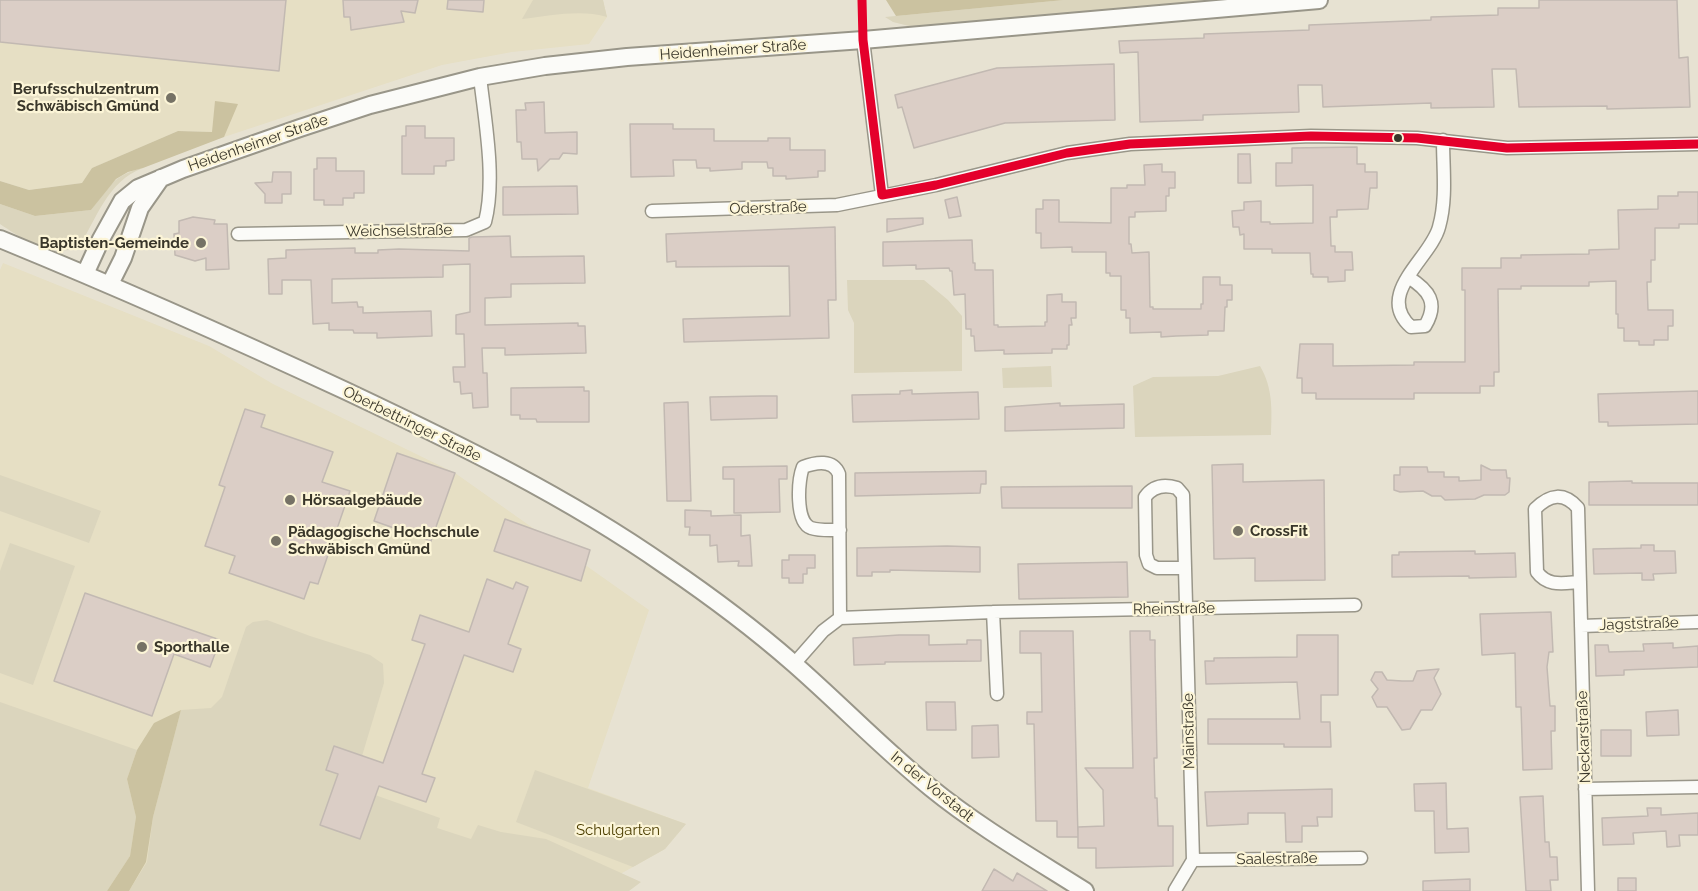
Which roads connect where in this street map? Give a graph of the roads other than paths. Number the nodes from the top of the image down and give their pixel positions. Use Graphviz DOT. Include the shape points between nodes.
graph roads {
  1 [pos="1319,0"];
  2 [pos="863,40"];
  3 [pos="480,77"];
  4 [pos="1443,140"];
  5 [pos="1698,144"];
  6 [pos="161,177"];
  7 [pos="882,195"];
  8 [pos="652,211"];
  9 [pos="238,234"];
  10 [pos="0,239"];
  11 [pos="85,274"];
  12 [pos="1408,277"];
  13 [pos="110,284"];
  14 [pos="840,530"];
  15 [pos="1185,567"];
  16 [pos="1580,582"];
  17 [pos="1355,605"];
  18 [pos="1186,609"];
  19 [pos="993,612"];
  20 [pos="840,618"];
  21 [pos="1698,622"];
  22 [pos="1581,626"];
  23 [pos="794,664"];
  24 [pos="997,694"];
  25 [pos="1698,787"];
  26 [pos="1585,789"];
  27 [pos="1361,858"];
  28 [pos="1193,860"];
  29 [pos="1175,890"];
  30 [pos="1085,891"];
  31 [pos="1588,891"];
  1 -- 2 [label="street, Heidenheimer Straße"];
  2 -- 3 [label="street, Heidenheimer Straße" via="627,57"];
  2 -- 7 [label="street"];
  3 -- 6 [label="street, Heidenheimer Straße" via="370,105"];
  3 -- 9 [label="street, Weichselstraße" via="488,164 489,205 485,222 466,230"];
  4 -- 5 [label="street, Oderstraße" via="1507,148"];
  4 -- 7 [label="street, Oderstraße" via="1311,136 1102,147"];
  4 -- 12 [label="street" via="1444,203 1439,230"];
  6 -- 11 [label="street, Heidenheimer Straße" via="122,201"];
  6 -- 13 [label="street" via="140,208"];
  7 -- 8 [label="street, Oderstraße" via="813,207"];
  10 -- 11 [label="street, Oberbettringer Straße"];
  11 -- 13 [label="street, Oberbettringer Straße"];
  13 -- 23 [label="street, Oberbettringer Straße" via="388,411 528,482 666,565"];
  14 -- 14 [label="street" via="838,470 830,464 803,467 800,513 804,523 818,530"];
  14 -- 20 [label="street"];
  15 -- 15 [label="street, Mainstraße" via="1183,495 1177,488 1157,486 1145,497 1149,564 1157,568"];
  15 -- 18 [label="street, Mainstraße"];
  16 -- 16 [label="street, Neckarstraße" via="1578,508 1570,499 1545,499 1535,509 1537,573 1550,583"];
  16 -- 22 [label="street, Neckarstraße"];
  17 -- 18 [label="street, Rheinstraße"];
  18 -- 19 [label="street, Rheinstraße"];
  18 -- 28 [label="street, Mainstraße"];
  19 -- 20 [label="street, Rheinstraße"];
  19 -- 24 [label="street"];
  20 -- 23 [label="street"];
  21 -- 22 [label="street, Jagststraße"];
  22 -- 26 [label="street, Neckarstraße"];
  23 -- 30 [label="street, In der Vorstadt" via="940,795"];
  25 -- 26 [label="street"];
  26 -- 31 [label="street, Neckarstraße"];
  27 -- 28 [label="street, Saalestraße"];
  28 -- 29 [label="street"];
}
